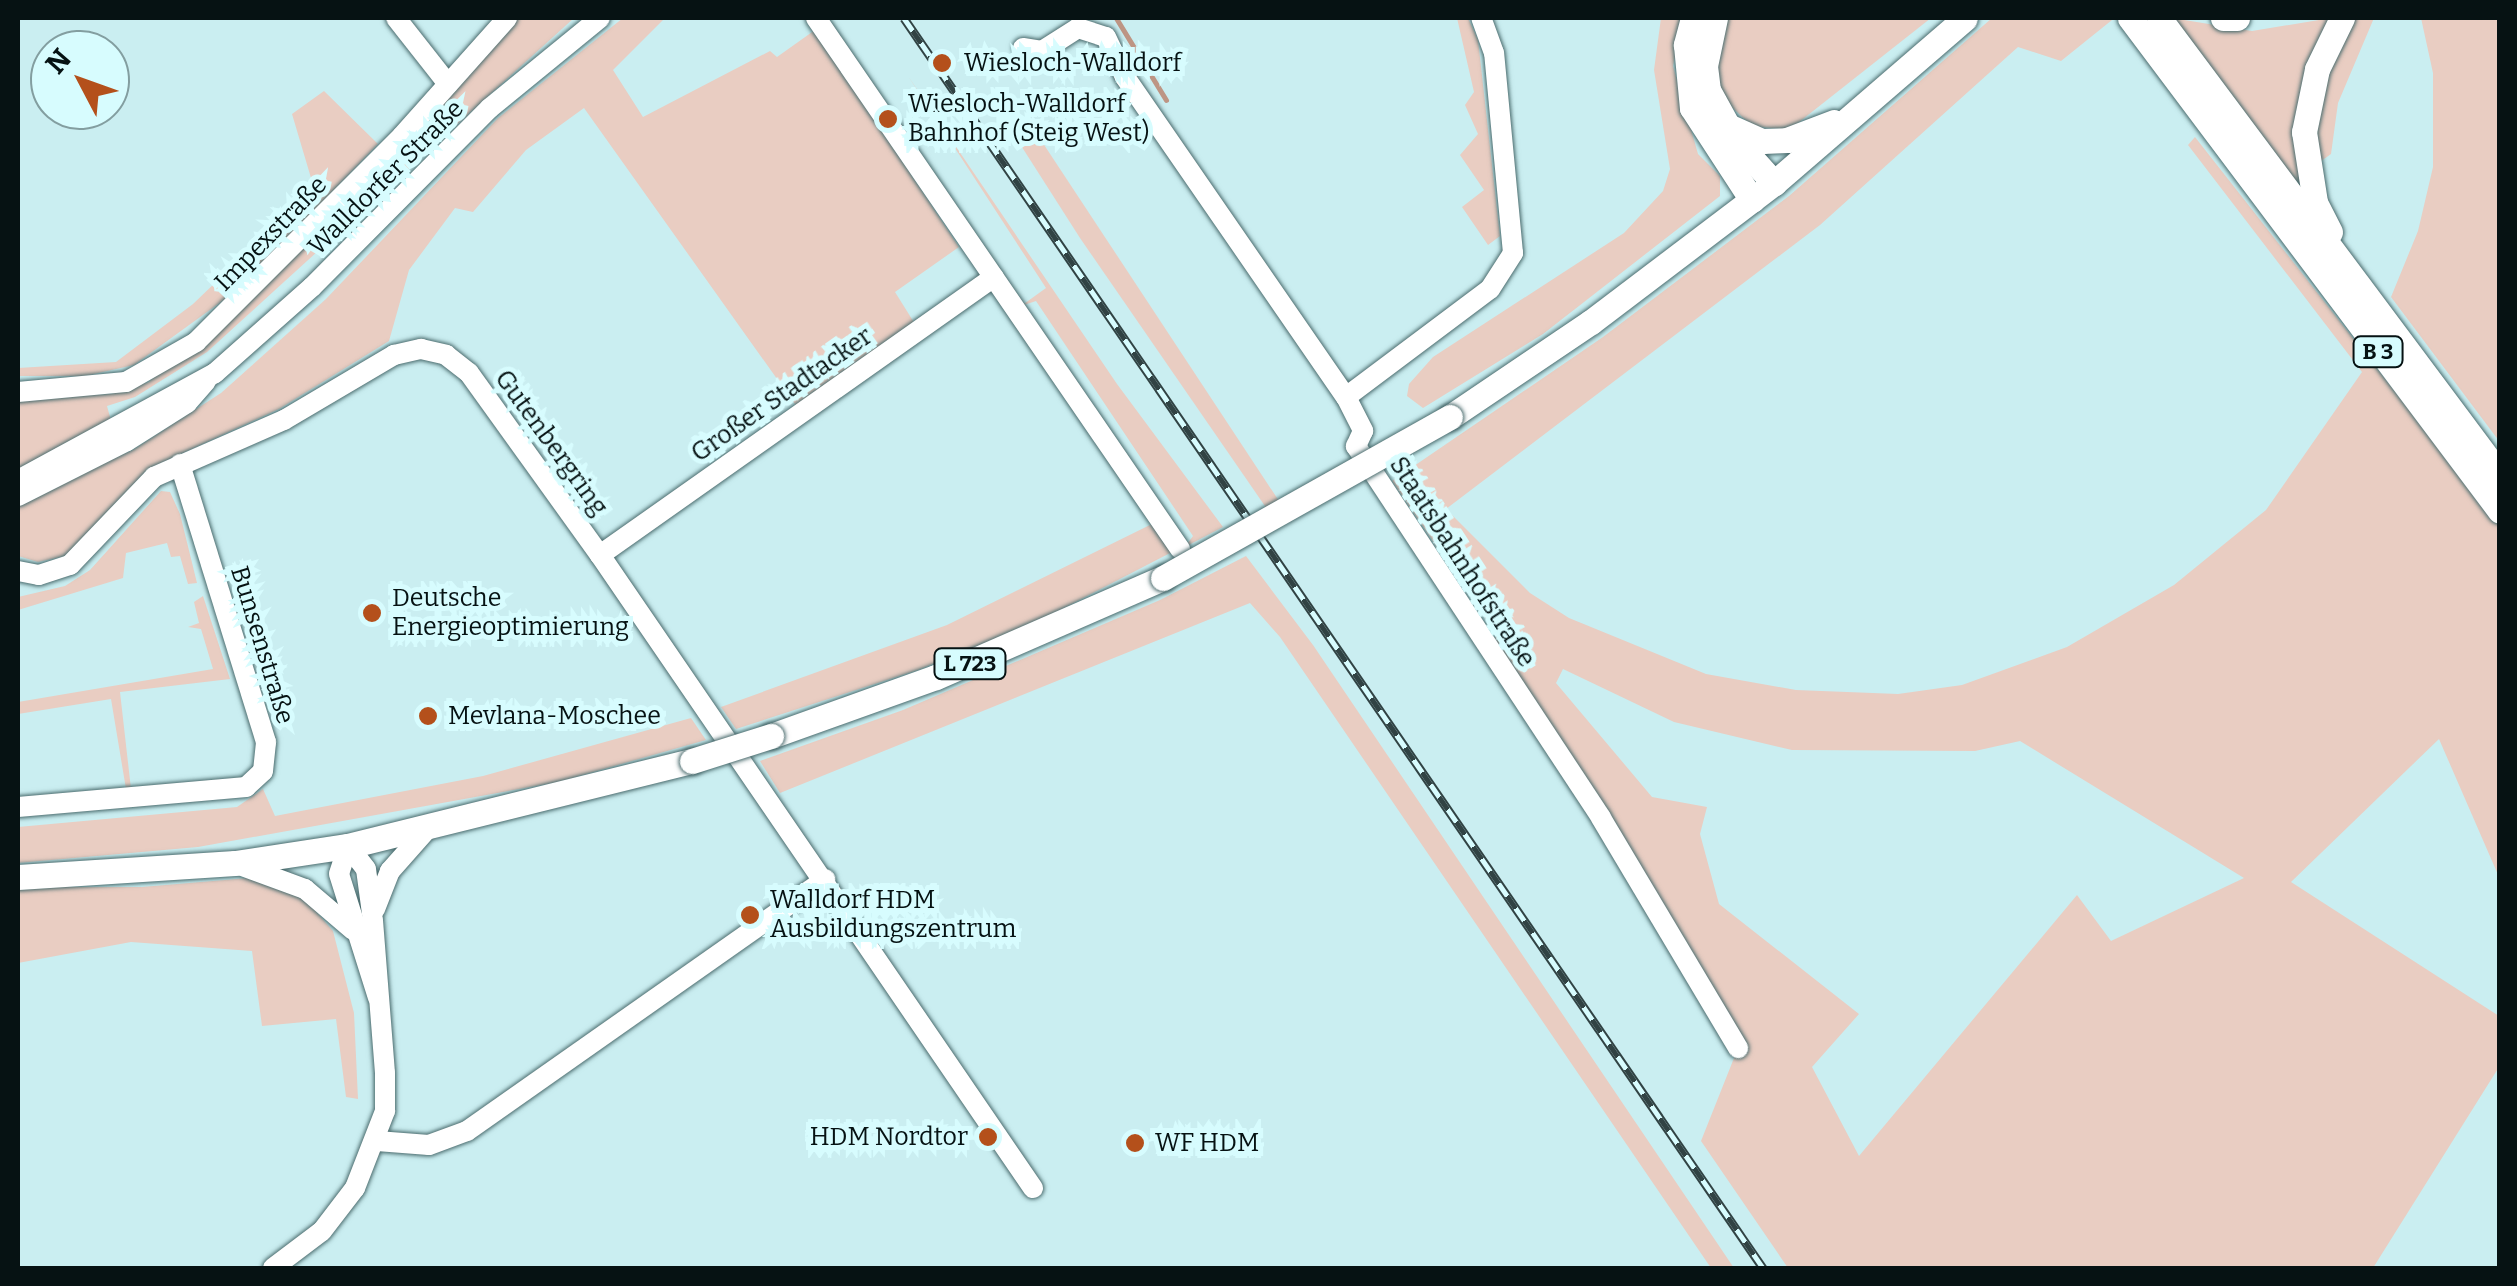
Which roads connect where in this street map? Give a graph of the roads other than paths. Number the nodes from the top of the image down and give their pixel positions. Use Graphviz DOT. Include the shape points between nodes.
graph roads {
  1 [pos="396,18"];
  2 [pos="507,18"];
  3 [pos="600,18"];
  4 [pos="816,18"];
  5 [pos="1481,18"];
  6 [pos="1693,18"];
  7 [pos="1715,18"];
  8 [pos="1965,18"];
  9 [pos="2130,18"];
  10 [pos="2159,18"];
  11 [pos="2223,18"];
  12 [pos="2237,18"];
  13 [pos="2342,18"];
  14 [pos="1023,48"];
  15 [pos="448,84"];
  16 [pos="1857,112"];
  17 [pos="1725,125"];
  18 [pos="1774,183"];
  19 [pos="1752,200"];
  20 [pos="994,277"];
  21 [pos="2355,286"];
  22 [pos="210,376"];
  23 [pos="18,392"];
  24 [pos="1346,397"];
  25 [pos="180,464"];
  26 [pos="2500,475"];
  27 [pos="18,480"];
  28 [pos="18,496"];
  29 [pos="2500,511"];
  30 [pos="1180,548"];
  31 [pos="600,555"];
  32 [pos="18,570"];
  33 [pos="18,807"];
  34 [pos="429,827"];
  35 [pos="348,846"];
  36 [pos="235,863"];
  37 [pos="18,877"];
  38 [pos="824,880"];
  39 [pos="365,927"];
  40 [pos="1738,1048"];
  41 [pos="377,1141"];
  42 [pos="1032,1188"];
  43 [pos="273,1268"];
  1 -- 15 [label="street"];
  2 -- 15 [label="street, Impexstraße"];
  3 -- 22 [label="street, Walldorfer Straße" via="490,108 312,288"];
  4 -- 20 [label="street"];
  5 -- 24 [label="street" via="1494,53 1513,253 1490,288"];
  6 -- 19 [label="main road" via="1686,45 1692,108"];
  7 -- 17 [label="main road" via="1704,66"];
  8 -- 16 [label="main road, L 723"];
  9 -- 29 [label="main road, B 3"];
  10 -- 21 [label="main road, B 3"];
  11 -- 12 [label="main road"];
  13 -- 21 [label="main road" via="2316,69 2304,132 2316,202"];
  14 -- 24 [label="street, Staatsbahnhofstraße" via="1042,51 1078,28 1106,37 1125,77"];
  15 -- 23 [label="street, Impexstraße" via="233,310 163,366 109,386"];
  16 -- 17 [label="main road" via="1787,140 1762,140"];
  16 -- 18 [label="main road, L 723"];
  17 -- 18 [label="main road"];
  18 -- 19 [label="main road, L 723"];
  19 -- 34 [label="main road, L 723, bridge" via="1450,417 1163,578 936,677 771,736"];
  20 -- 30 [label="street"];
  20 -- 31 [label="street, Großer Stadtacker"];
  21 -- 26 [label="main road, B 3"];
  22 -- 27 [label="street, Walldorfer Straße"];
  22 -- 28 [label="street, Walldorfer Straße" via="188,403 128,441"];
  24 -- 40 [label="street, Staatsbahnhofstraße" via="1362,431 1356,446 1602,818"];
  25 -- 31 [label="street, Gutenbergring" via="284,420 394,355 435,350 470,372"];
  25 -- 32 [label="street, Gutenbergring" via="154,477 70,565 39,575"];
  25 -- 33 [label="street, Bunsenstraße" via="266,742 264,771 246,787"];
  31 -- 38 [label="street, Gutenbergring"];
  34 -- 35 [label="main road, L 723"];
  34 -- 39 [label="street" via="390,871"];
  35 -- 36 [label="main road, L 723"];
  35 -- 39 [label="street" via="366,869"];
  36 -- 37 [label="main road, L 723"];
  36 -- 39 [label="street" via="305,889"];
  38 -- 41 [label="street" via="467,1130 429,1146"];
  38 -- 42 [label="street, Gutenbergring"];
  39 -- 41 [label="street" via="385,1073"];
  41 -- 43 [label="street" via="355,1188 322,1231"];
}
